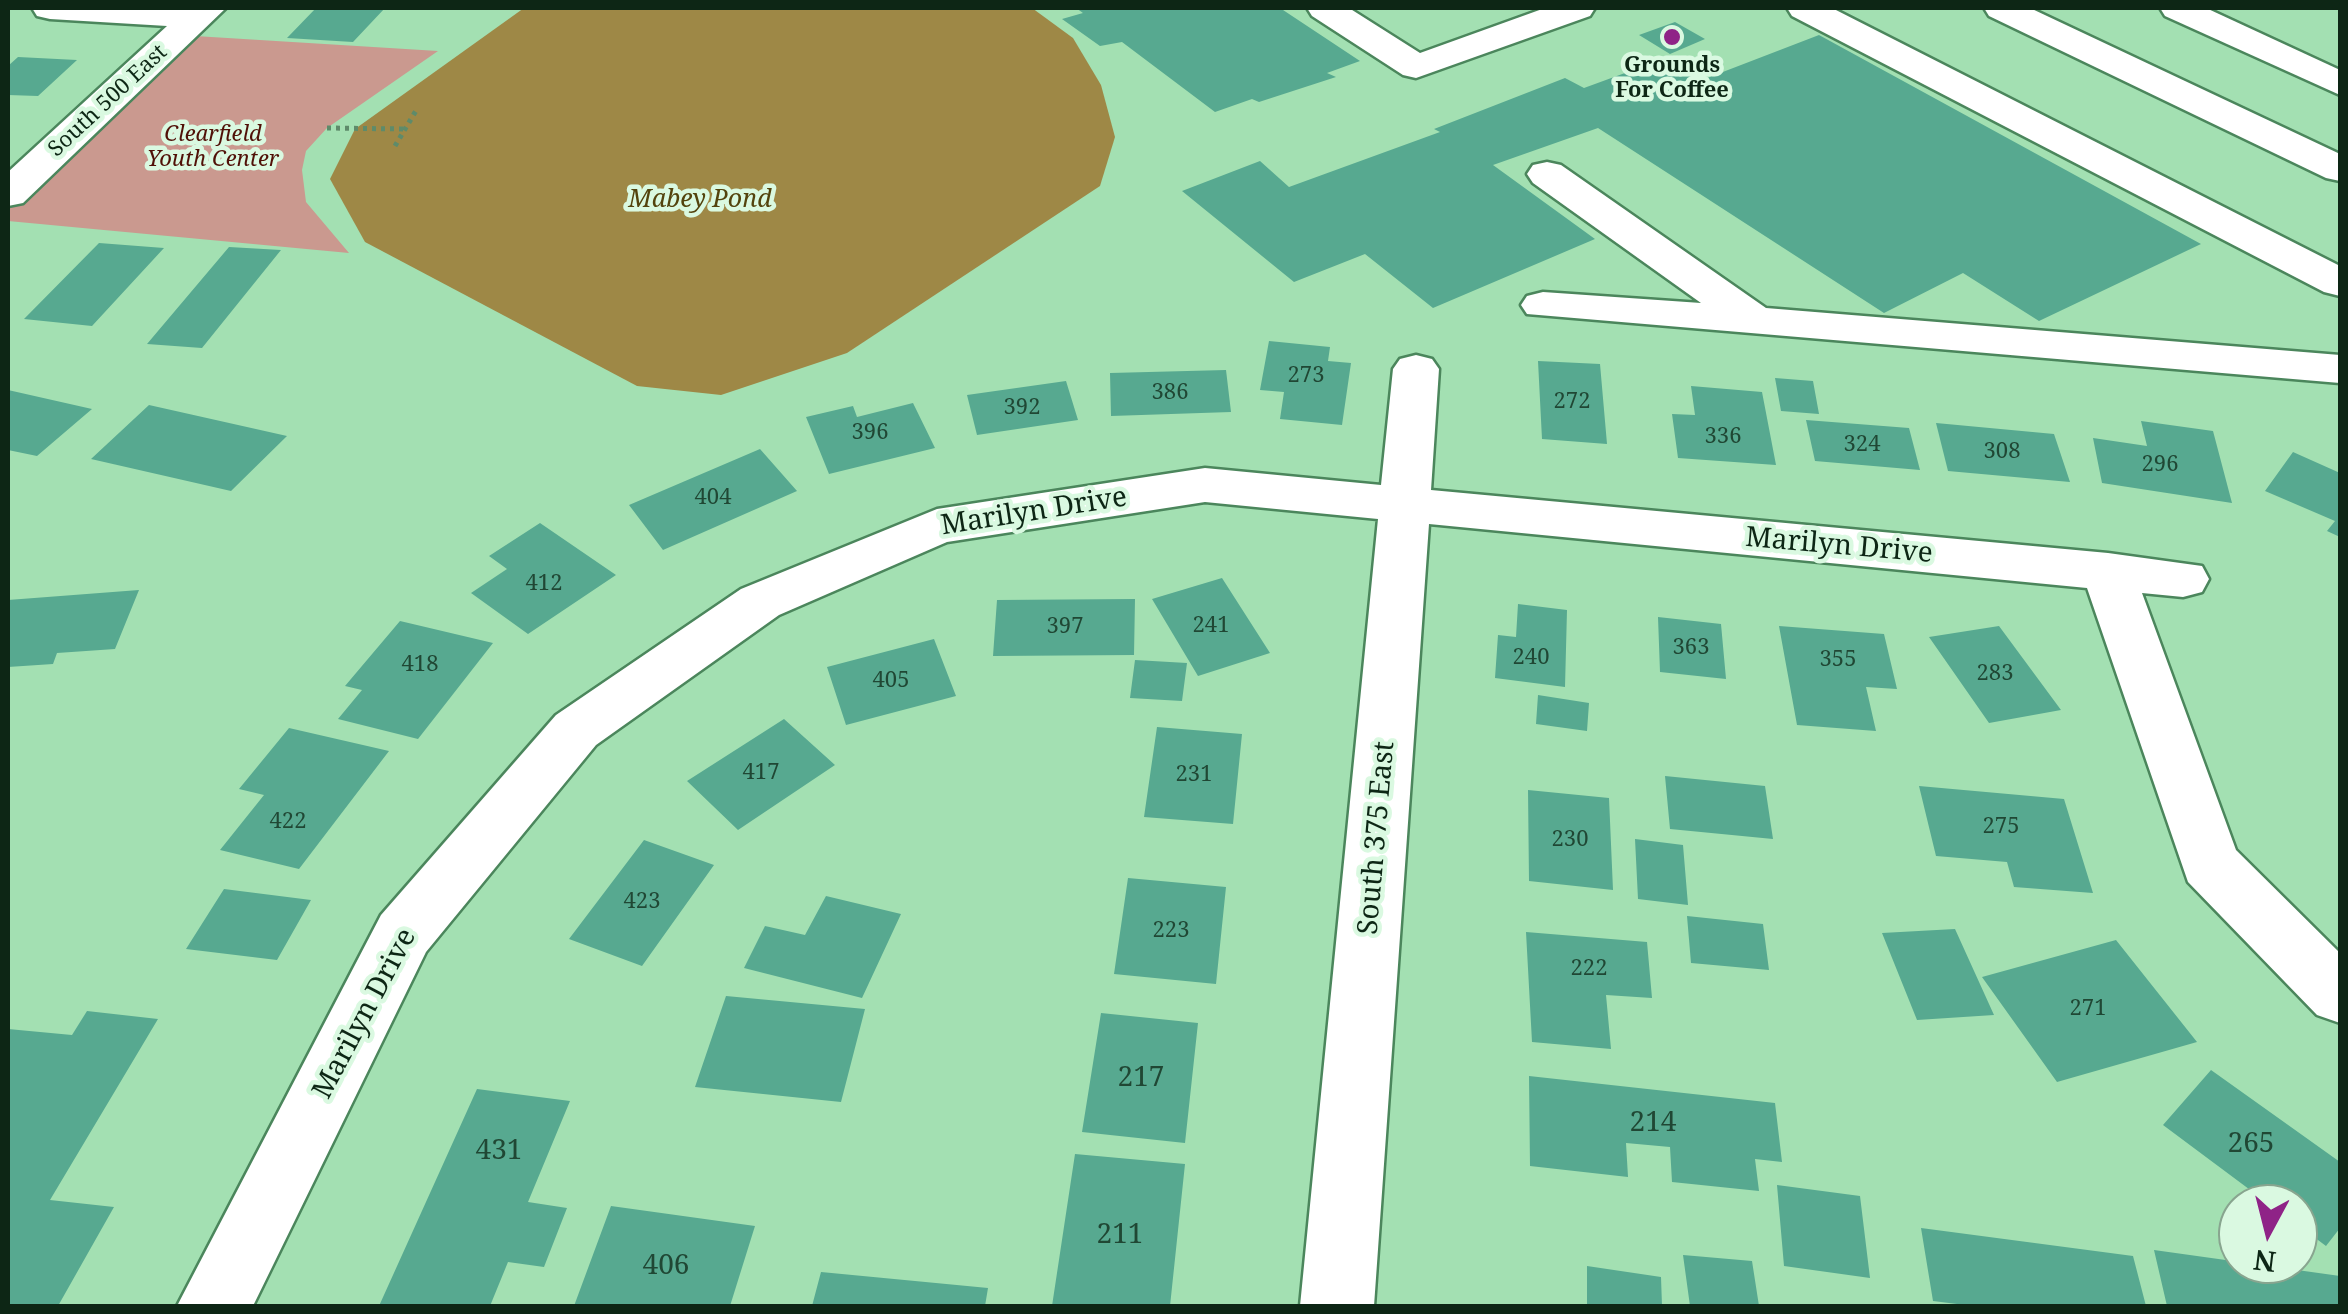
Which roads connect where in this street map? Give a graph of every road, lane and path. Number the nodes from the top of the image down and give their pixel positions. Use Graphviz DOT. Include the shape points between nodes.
graph roads {
  1 [pos="50,8"];
  2 [pos="1325,8"];
  3 [pos="1578,8"];
  4 [pos="1805,8"];
  5 [pos="2002,8"];
  6 [pos="2178,8"];
  7 [pos="203,12"];
  8 [pos="2340,84"];
  9 [pos="417,109"];
  10 [pos="327,128"];
  11 [pos="405,129"];
  12 [pos="395,146"];
  13 [pos="2340,169"];
  14 [pos="1547,174"];
  15 [pos="8,194"];
  16 [pos="2340,283"];
  17 [pos="1544,304"];
  18 [pos="1753,320"];
  19 [pos="1416,368"];
  20 [pos="2340,369"];
  21 [pos="1404,504"];
  22 [pos="2108,571"];
  23 [pos="2184,579"];
  24 [pos="2340,995"];
  25 [pos="214,1306"];
  26 [pos="1338,1306"];
  1 -- 7 [label="street"];
  2 -- 3 [label="street" via="1416,67"];
  4 -- 16 [label="street"];
  5 -- 13 [label="street"];
  6 -- 8 [label="street"];
  7 -- 15 [label="street, South 500 East"];
  9 -- 11 [label="path"];
  10 -- 11 [label="path"];
  11 -- 12 [label="path"];
  14 -- 18 [label="street"];
  17 -- 18 [label="street"];
  18 -- 20 [label="street"];
  19 -- 21 [label="street, South 375 East"];
  21 -- 22 [label="street, Marilyn Drive"];
  21 -- 25 [label="street, Marilyn Drive" via="1205,485 936,526 760,602 576,730 403,934"];
  21 -- 26 [label="street, South 375 East"];
  22 -- 23 [label="street, Marilyn Drive"];
  22 -- 24 [label="street" via="2210,864"];
}
